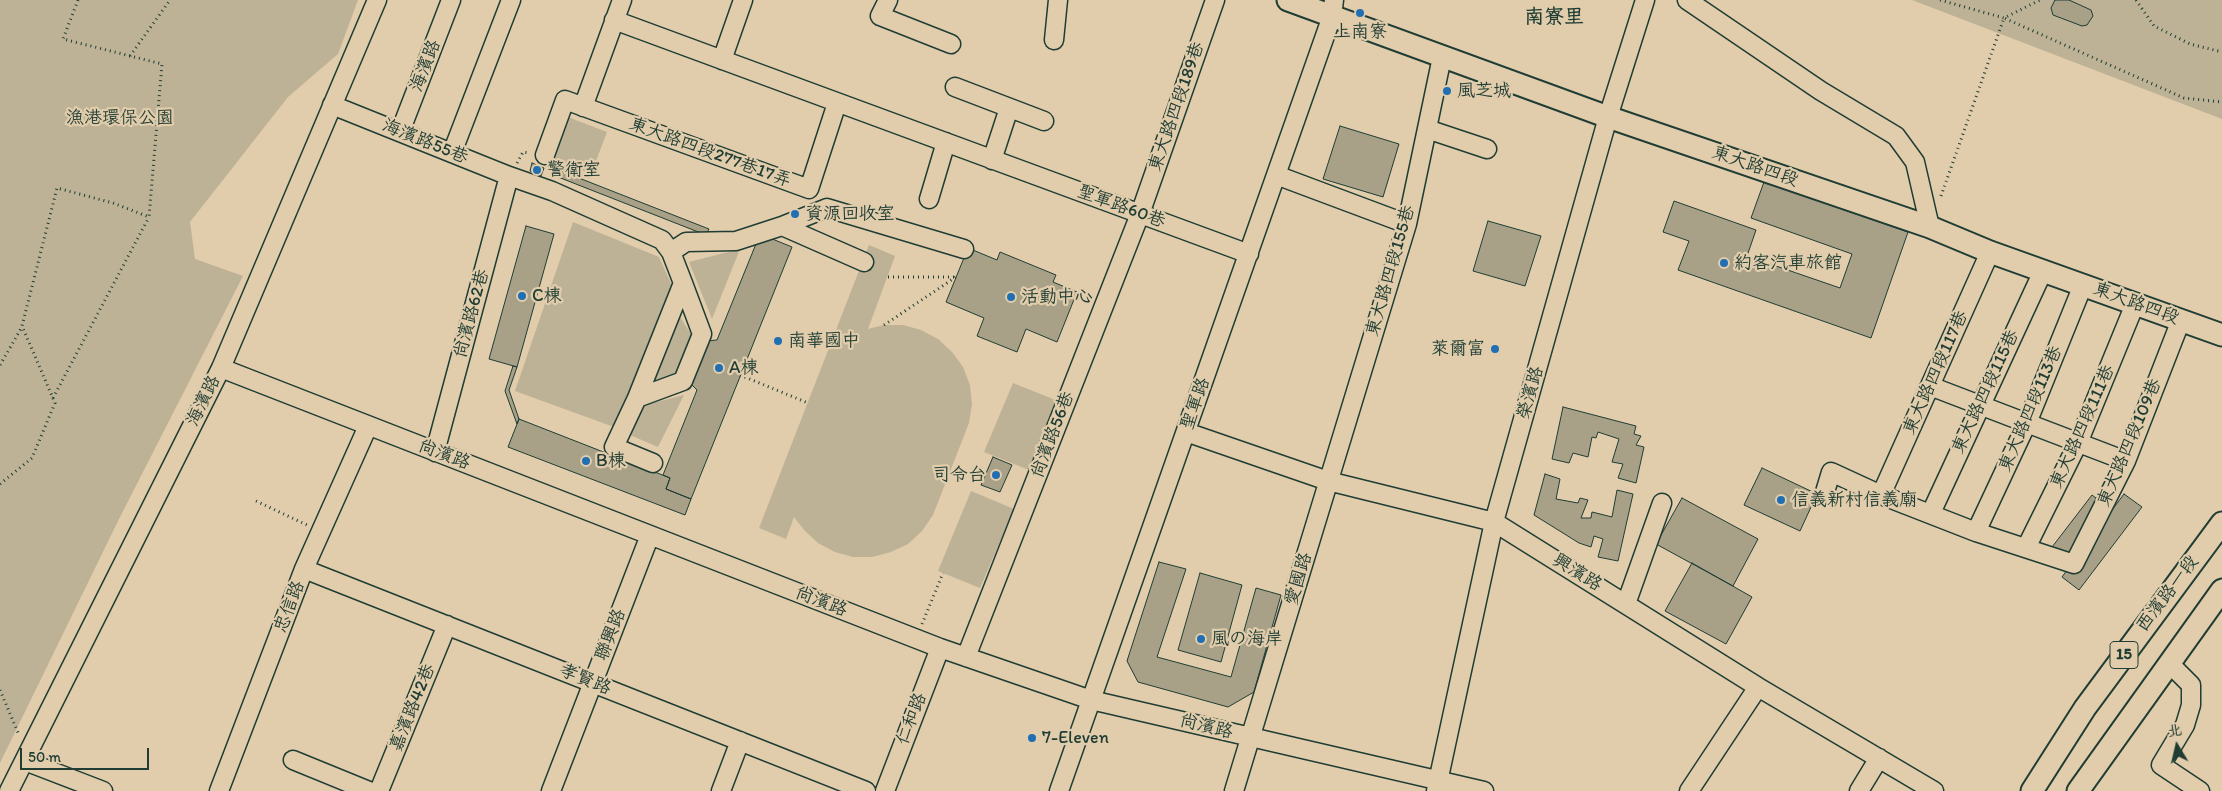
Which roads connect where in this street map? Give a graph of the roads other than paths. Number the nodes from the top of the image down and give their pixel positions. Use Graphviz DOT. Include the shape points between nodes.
graph roads {
  1 [pos="377,0"];
  2 [pos="451,0"];
  3 [pos="511,0"];
  4 [pos="622,0"];
  5 [pos="743,0"];
  6 [pos="888,0"];
  7 [pos="1058,0"];
  8 [pos="1215,0"];
  9 [pos="1288,0"];
  10 [pos="1646,0"];
  11 [pos="1686,0"];
  12 [pos="1333,8"];
  13 [pos="614,20"];
  14 [pos="1054,40"];
  15 [pos="952,44"];
  16 [pos="1442,58"];
  17 [pos="722,60"];
  18 [pos="955,87"];
  19 [pos="838,102"];
  20 [pos="332,104"];
  21 [pos="583,107"];
  22 [pos="1009,108"];
  23 [pos="1608,117"];
  24 [pos="1044,122"];
  25 [pos="1427,129"];
  26 [pos="400,132"];
  27 [pos="946,142"];
  28 [pos="1487,149"];
  29 [pos="452,153"];
  30 [pos="545,155"];
  31 [pos="992,160"];
  32 [pos="1276,175"];
  33 [pos="514,178"];
  34 [pos="929,199"];
  35 [pos="1140,214"];
  36 [pos="1407,224"];
  37 [pos="782,226"];
  38 [pos="1930,227"];
  39 [pos="964,249"];
  40 [pos="672,252"];
  41 [pos="1990,252"];
  42 [pos="1249,254"];
  43 [pos="864,262"];
  44 [pos="2043,271"];
  45 [pos="683,284"];
  46 [pos="2082,285"];
  47 [pos="2136,304"];
  48 [pos="2181,320"];
  49 [pos="2222,335"];
  50 [pos="221,368"];
  51 [pos="1930,386"];
  52 [pos="636,398"];
  53 [pos="1980,405"];
  54 [pos="2027,423"];
  55 [pos="368,426"];
  56 [pos="1186,432"];
  57 [pos="2078,443"];
  58 [pos="435,452"];
  59 [pos="2126,461"];
  60 [pos="653,463"];
  61 [pos="1328,481"];
  62 [pos="1825,492"];
  63 [pos="1882,495"];
  64 [pos="1662,503"];
  65 [pos="1931,513"];
  66 [pos="1494,522"];
  67 [pos="2222,523"];
  68 [pos="1976,532"];
  69 [pos="650,535"];
  70 [pos="2026,548"];
  71 [pos="304,569"];
  72 [pos="2222,590"];
  73 [pos="1626,604"];
  74 [pos="446,625"];
  75 [pos="940,648"];
  76 [pos="966,657"];
  77 [pos="2169,663"];
  78 [pos="593,683"];
  79 [pos="1758,686"];
  80 [pos="1091,700"];
  81 [pos="1250,738"];
  82 [pos="740,741"];
  83 [pos="1879,758"];
  84 [pos="294,760"];
  85 [pos="25,761"];
  86 [pos="1438,786"];
  87 [pos="9,791"];
  88 [pos="103,791"];
  89 [pos="219,791"];
  90 [pos="369,791"];
  91 [pos="379,791"];
  92 [pos="551,791"];
  93 [pos="721,791"];
  94 [pos="866,791"];
  95 [pos="885,791"];
  96 [pos="1059,791"];
  97 [pos="1234,791"];
  98 [pos="1484,791"];
  99 [pos="1689,791"];
  100 [pos="1859,791"];
  101 [pos="1934,791"];
  102 [pos="2032,791"];
  103 [pos="2078,791"];
  104 [pos="2200,791"];
  1 -- 20 [label="street, 海濱路"];
  2 -- 26 [label="street, 海濱路"];
  3 -- 29 [label="street"];
  4 -- 13 [label="street"];
  5 -- 17 [label="street"];
  6 -- 15 [label="street" via="880,16"];
  7 -- 14 [label="street"];
  8 -- 35 [label="street, 東大路四段189巷"];
  9 -- 12 [label="main road, 東大路四段"];
  10 -- 23 [label="street, 榮濱路"];
  11 -- 38 [label="street" via="1821,91 1896,136 1915,162"];
  12 -- 16 [label="main road, 東大路四段"];
  12 -- 32 [label="street, 聖軍路"];
  13 -- 17 [label="street, 聖軍路60巷"];
  13 -- 21 [label="street"];
  16 -- 23 [label="main road, 東大路四段"];
  16 -- 25 [label="street, 東大路四段155巷"];
  17 -- 19 [label="street, 聖軍路60巷"];
  18 -- 22 [label="street"];
  19 -- 21 [label="street, 東大路四段277巷17弄" via="809,189"];
  19 -- 27 [label="street, 聖軍路60巷"];
  20 -- 26 [label="street, 海濱路55巷"];
  20 -- 50 [label="street, 海濱路"];
  21 -- 30 [label="street" via="565,100"];
  22 -- 24 [label="street"];
  22 -- 31 [label="street"];
  23 -- 38 [label="main road, 東大路四段"];
  23 -- 66 [label="street, 榮濱路"];
  25 -- 28 [label="street"];
  25 -- 36 [label="street, 東大路四段155巷"];
  26 -- 29 [label="street, 海濱路55巷"];
  27 -- 31 [label="street, 聖軍路60巷"];
  27 -- 34 [label="street"];
  29 -- 33 [label="street, 海濱路55巷"];
  31 -- 35 [label="street, 聖軍路60巷"];
  32 -- 36 [label="street"];
  32 -- 42 [label="street, 聖軍路"];
  33 -- 40 [label="street, 海濱路55巷" via="552,191 662,240"];
  33 -- 58 [label="street, 尚濱路62巷"];
  35 -- 42 [label="street, 聖軍路60巷"];
  35 -- 76 [label="street, 尚濱路56巷"];
  36 -- 61 [label="street, 東大路四段155巷"];
  37 -- 39 [label="street" via="827,208"];
  37 -- 40 [label="street" via="736,241 686,242"];
  37 -- 43 [label="street"];
  38 -- 41 [label="main road, 東大路四段"];
  40 -- 45 [label="street"];
  41 -- 44 [label="main road, 東大路四段"];
  41 -- 51 [label="street, 東大路四段117巷"];
  42 -- 56 [label="street, 聖軍路"];
  44 -- 46 [label="main road, 東大路四段"];
  44 -- 53 [label="street, 東大路四段115巷"];
  45 -- 52 [label="street"];
  45 -- 52 [label="street" via="702,334 683,381"];
  46 -- 47 [label="main road, 東大路四段"];
  46 -- 54 [label="street, 東大路四段113巷"];
  47 -- 48 [label="main road, 東大路四段"];
  47 -- 57 [label="street, 東大路四段111巷"];
  48 -- 49 [label="main road, 東大路四段"];
  48 -- 59 [label="street, 東大路四段109巷"];
  50 -- 55 [label="street, 尚濱路"];
  50 -- 85 [label="street, 海濱路"];
  51 -- 53 [label="street"];
  51 -- 63 [label="street, 東大路四段117巷"];
  52 -- 60 [label="street" via="614,447"];
  53 -- 54 [label="street"];
  53 -- 65 [label="street, 東大路四段115巷"];
  54 -- 57 [label="street"];
  54 -- 68 [label="street, 東大路四段113巷"];
  55 -- 58 [label="street, 尚濱路"];
  55 -- 71 [label="street, 忠信路"];
  56 -- 61 [label="street, 興濱路"];
  56 -- 80 [label="street, 聖軍路"];
  57 -- 59 [label="street"];
  57 -- 70 [label="street, 東大路四段111巷"];
  58 -- 69 [label="street, 尚濱路"];
  59 -- 70 [label="street, 東大路四段109巷" via="2074,564"];
  61 -- 66 [label="street, 興濱路"];
  61 -- 81 [label="street, 愛國路"];
  62 -- 63 [label="street" via="1831,472"];
  63 -- 65 [label="street"];
  64 -- 73 [label="street"];
  65 -- 68 [label="street"];
  66 -- 73 [label="street, 興濱路"];
  66 -- 86 [label="street, 榮濱路"];
  67 -- 102 [label="main road, 西濱路一段 / 15" via="2085,708"];
  68 -- 70 [label="street"];
  69 -- 75 [label="street, 尚濱路"];
  69 -- 78 [label="street, 聯興路"];
  71 -- 74 [label="street, 孝賢路"];
  71 -- 89 [label="street, 忠信路"];
  72 -- 77 [label="main road, 15"];
  73 -- 79 [label="street, 興濱路"];
  74 -- 78 [label="street, 孝賢路"];
  74 -- 91 [label="street, 嘉濱路42巷"];
  75 -- 76 [label="street, 尚濱路"];
  75 -- 95 [label="street, 仁和路"];
  76 -- 80 [label="street, 尚濱路"];
  77 -- 103 [label="main road, 15"];
  77 -- 104 [label="street" via="2191,685 2191,705 2184,725 2161,765"];
  78 -- 82 [label="street, 孝賢路"];
  78 -- 92 [label="street, 聯興路"];
  79 -- 83 [label="street, 興濱路"];
  79 -- 99 [label="street"];
  80 -- 81 [label="street, 尚濱路"];
  80 -- 96 [label="street, 聖軍路"];
  81 -- 86 [label="street, 尚濱路"];
  81 -- 97 [label="street, 愛國路"];
  82 -- 93 [label="street"];
  82 -- 94 [label="street, 孝賢路"];
  83 -- 100 [label="street"];
  83 -- 101 [label="street, 興濱路"];
  84 -- 90 [label="street"];
  85 -- 87 [label="street, 海濱路"];
  85 -- 88 [label="street"];
  86 -- 98 [label="street, 尚濱路"];
}
